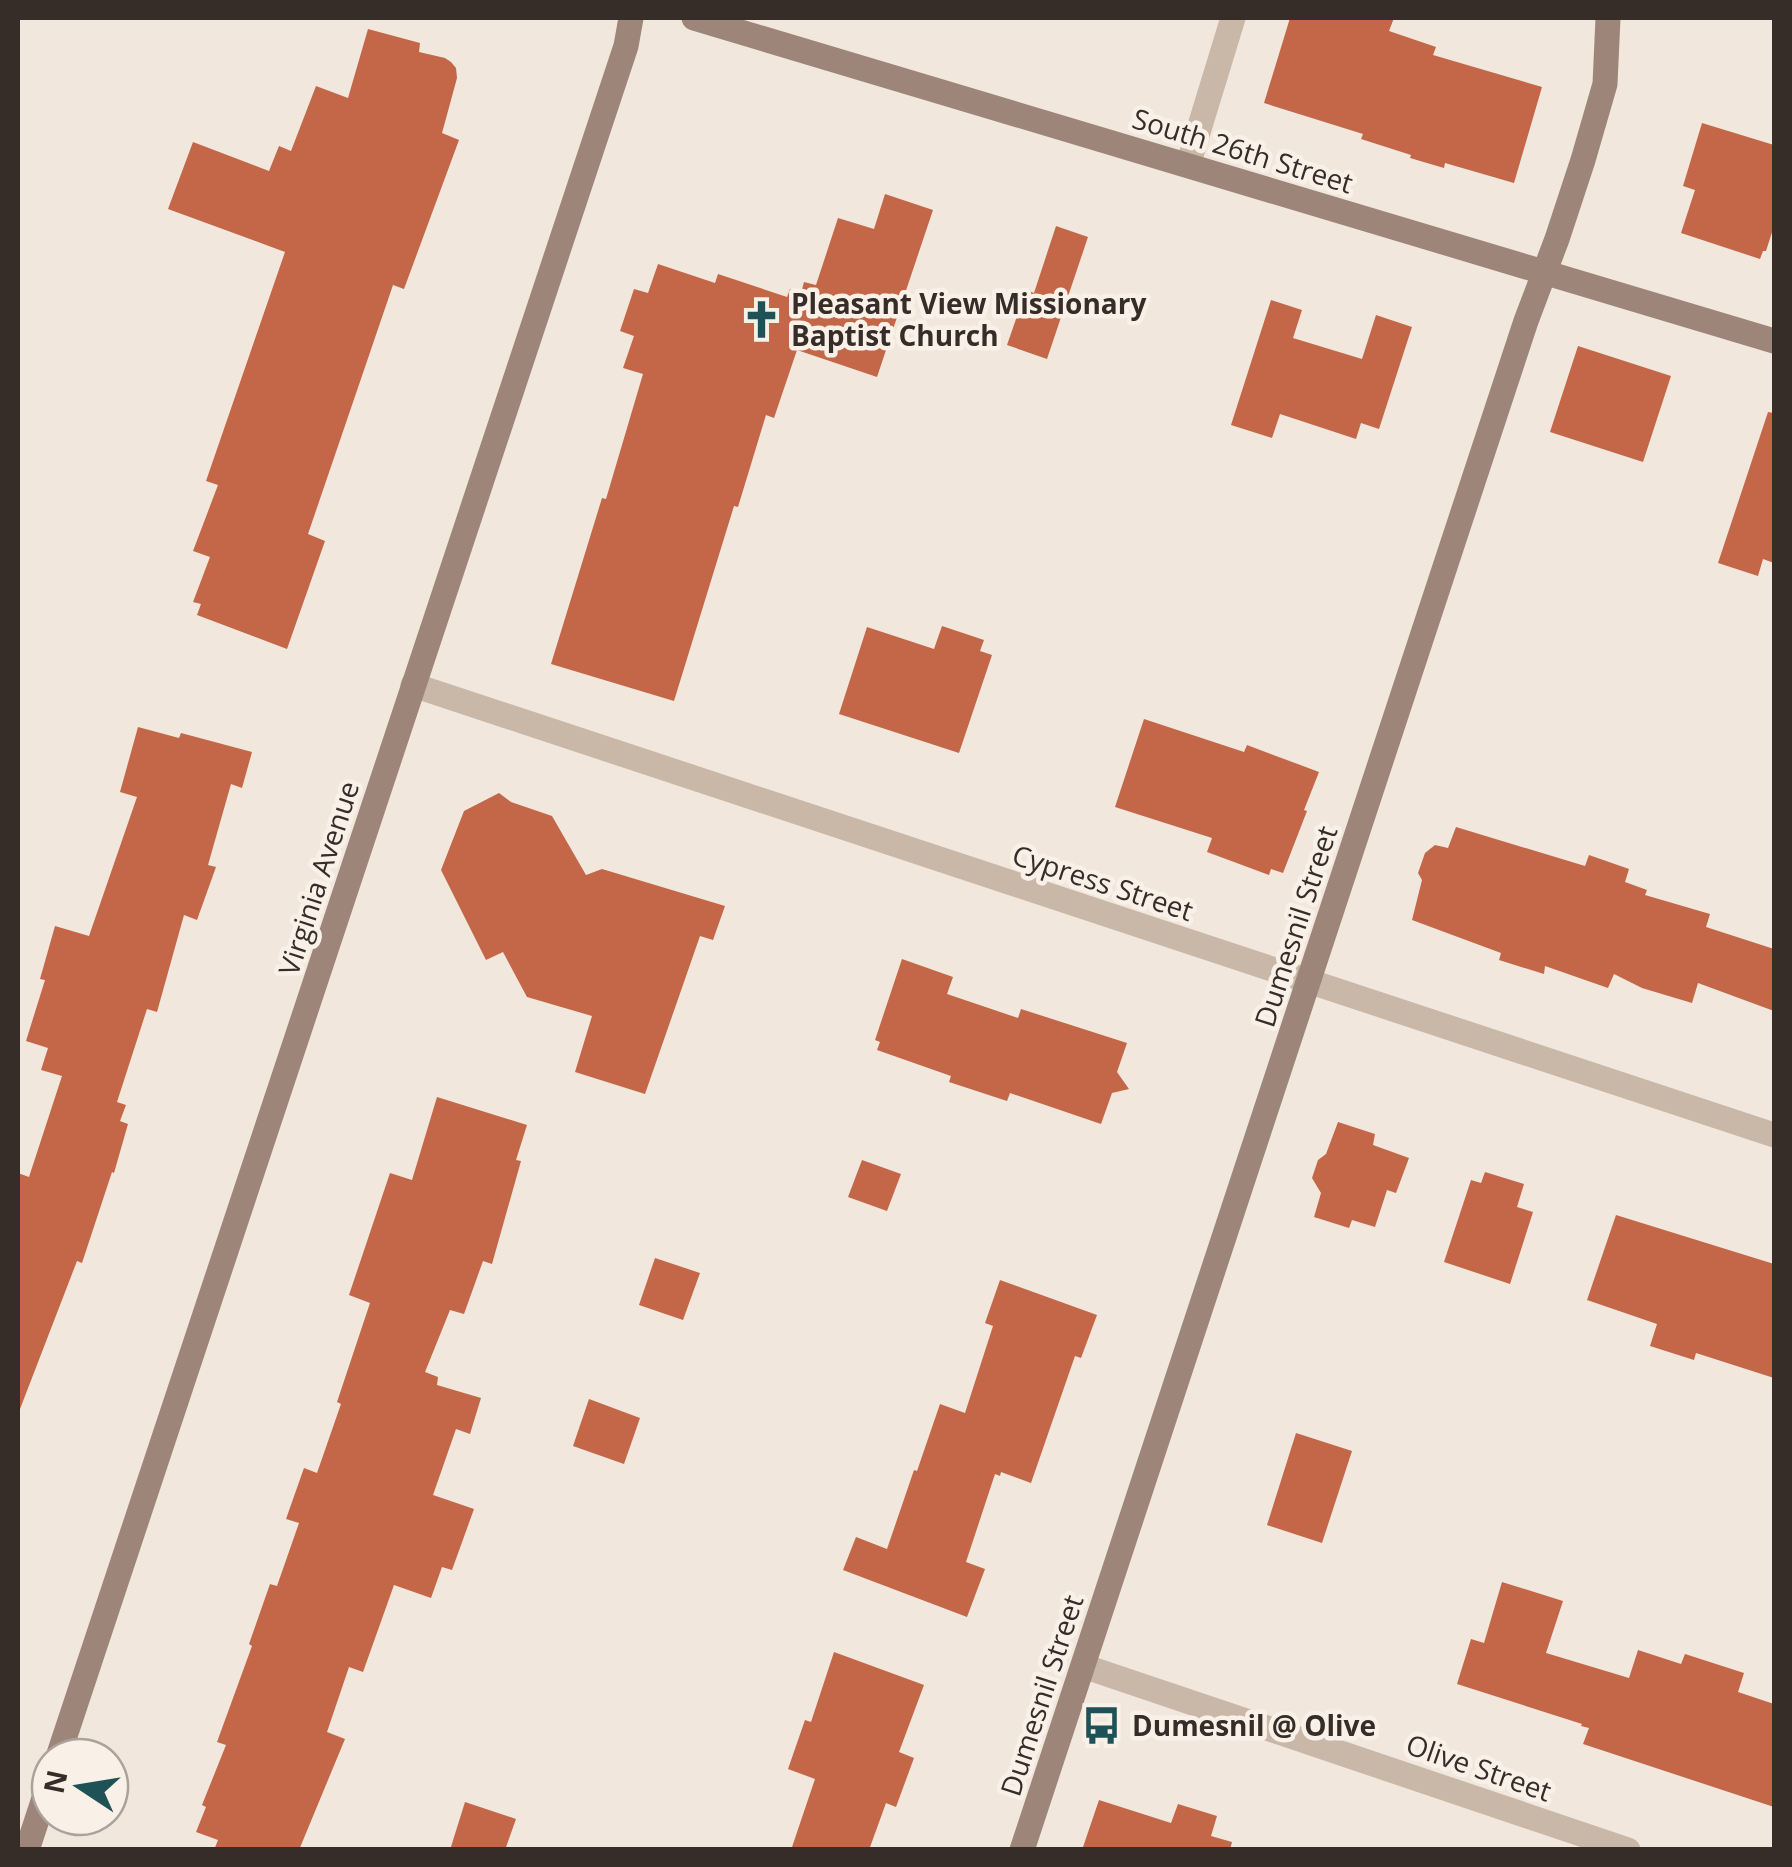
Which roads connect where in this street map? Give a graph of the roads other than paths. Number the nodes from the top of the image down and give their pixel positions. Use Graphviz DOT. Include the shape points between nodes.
graph roads {
  1 [pos="631,18"];
  2 [pos="694,18"];
  3 [pos="1233,18"];
  4 [pos="1608,18"];
  5 [pos="1188,165"];
  6 [pos="1544,272"];
  7 [pos="1774,341"];
  8 [pos="413,685"];
  9 [pos="1308,981"];
  10 [pos="1774,1136"];
  11 [pos="1083,1666"];
  12 [pos="65,1737"];
  13 [pos="1022,1850"];
  14 [pos="1628,1850"];
  1 -- 8 [label="main road, Virginia Avenue"];
  2 -- 5 [label="main road, South 26th Street"];
  3 -- 5 [label="street"];
  4 -- 6 [label="main road, Dumesnil Street" via="1605,84"];
  5 -- 6 [label="main road, South 26th Street"];
  6 -- 7 [label="main road, South 26th Street"];
  6 -- 9 [label="main road, Dumesnil Street"];
  8 -- 9 [label="street, Cypress Street"];
  8 -- 12 [label="main road, Virginia Avenue"];
  9 -- 10 [label="street, Cypress Street"];
  9 -- 11 [label="main road, Dumesnil Street"];
  11 -- 13 [label="main road, Dumesnil Street"];
  11 -- 14 [label="street, Olive Street"];
}
